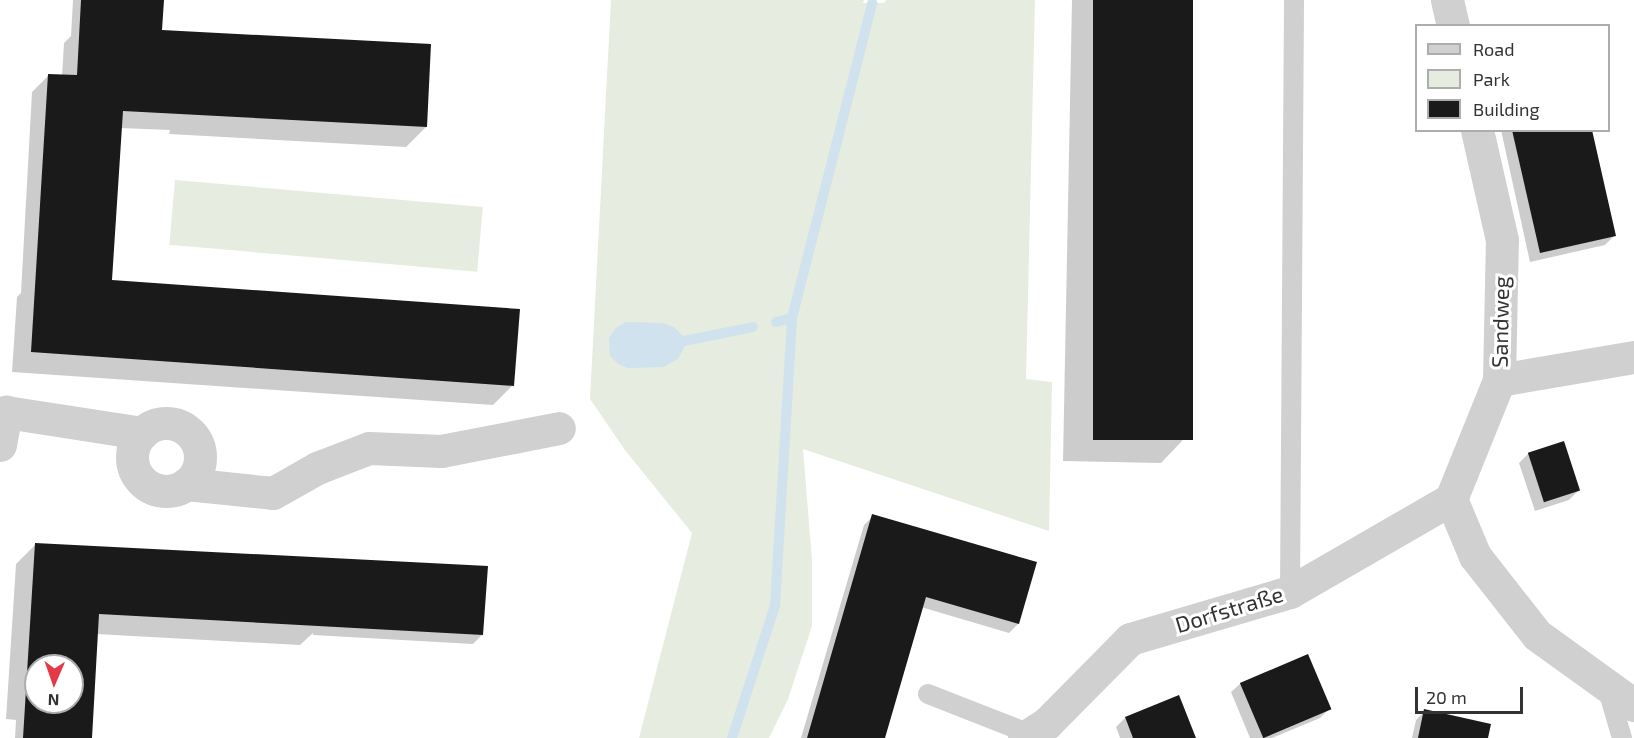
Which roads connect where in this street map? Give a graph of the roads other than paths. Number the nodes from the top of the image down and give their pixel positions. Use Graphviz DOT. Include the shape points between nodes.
graph roads {
  1 [pos="1294,0"];
  2 [pos="1447,0"];
  3 [pos="1453,24"];
  4 [pos="1477,132"];
  5 [pos="1634,357"];
  6 [pos="1499,380"];
  7 [pos="559,428"];
  8 [pos="142,433"];
  9 [pos="0,445"];
  10 [pos="186,484"];
  11 [pos="1451,499"];
  12 [pos="1290,592"];
  13 [pos="1607,687"];
  14 [pos="928,694"];
  15 [pos="1634,705"];
  16 [pos="1038,733"];
  17 [pos="1622,738"];
  1 -- 12 [label="lane"];
  2 -- 3 [label="street"];
  4 -- 6 [label="street, Sandweg" via="1502,240"];
  5 -- 6 [label="street, Sandweg"];
  6 -- 11 [label="street"];
  7 -- 10 [label="street" via="441,451 369,448 317,468 273,493"];
  8 -- 9 [label="street" via="6,412"];
  8 -- 10 [label="street" via="132,452 137,474 154,489 165,491"];
  8 -- 10 [label="street" via="152,426 173,424 192,435 200,455 198,467"];
  11 -- 12 [label="street, Dorfstraße"];
  11 -- 13 [label="street" via="1475,556 1537,635"];
  12 -- 16 [label="street, Dorfstraße" via="1130,639"];
  13 -- 15 [label="street"];
  13 -- 17 [label="lane"];
  14 -- 16 [label="lane"];
}
